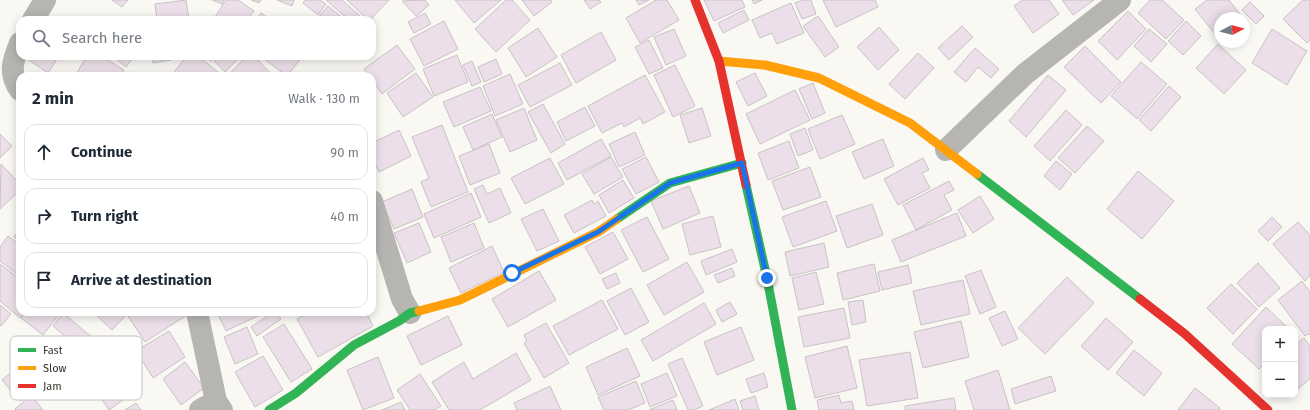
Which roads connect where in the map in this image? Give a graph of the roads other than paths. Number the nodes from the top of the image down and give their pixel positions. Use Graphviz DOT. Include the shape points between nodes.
graph roads {
  1 [pos="45,0"];
  2 [pos="695,0"];
  3 [pos="1120,0"];
  4 [pos="35,16"];
  5 [pos="16,51"];
  6 [pos="719,61"];
  7 [pos="16,84"];
  8 [pos="946,150"];
  9 [pos="742,163"];
  10 [pos="376,214"];
  11 [pos="410,313"];
  12 [pos="198,316"];
  13 [pos="213,407"];
  14 [pos="269,410"];
  15 [pos="792,410"];
  16 [pos="1268,410"];
  1 -- 4 [label="street"];
  2 -- 6 [label="street"];
  3 -- 8 [label="street" via="1025,74"];
  5 -- 7 [label="street" via="11,63"];
  6 -- 8 [label="street" via="765,65 819,78 910,122"];
  6 -- 9 [label="street"];
  8 -- 16 [label="street" via="1185,334"];
  9 -- 11 [label="street" via="670,183 598,232 460,300"];
  9 -- 15 [label="street"];
  10 -- 11 [label="street" via="402,299"];
  11 -- 14 [label="street" via="354,345 296,393"];
  12 -- 13 [label="street"];
}
